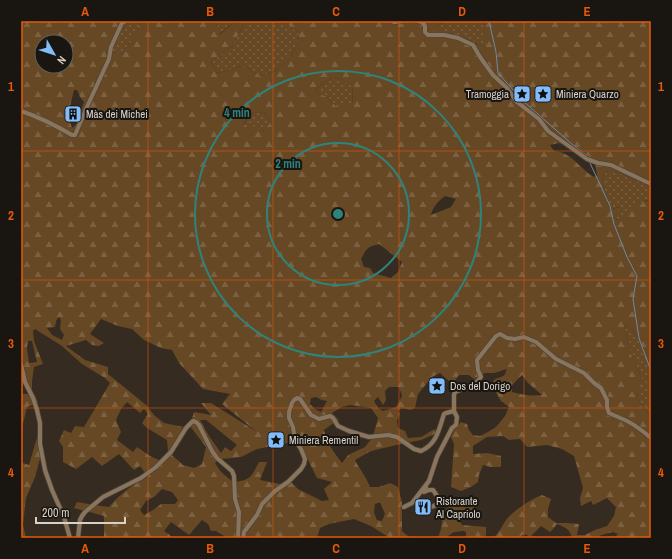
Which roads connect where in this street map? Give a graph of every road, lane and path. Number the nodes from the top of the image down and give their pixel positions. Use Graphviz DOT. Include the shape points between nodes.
graph roads {
  1 [pos="124,21"];
  2 [pos="392,21"];
  3 [pos="402,21"];
  4 [pos="418,21"];
  5 [pos="21,111"];
  6 [pos="651,184"];
  7 [pos="21,364"];
  8 [pos="454,411"];
  9 [pos="651,438"];
  10 [pos="429,481"];
  11 [pos="404,507"];
  12 [pos="431,507"];
  13 [pos="70,538"];
  14 [pos="78,538"];
  15 [pos="238,538"];
  16 [pos="243,538"];
  1 -- 5 [label="street" via="75,135"];
  2 -- 3 [label="street"];
  4 -- 6 [label="street" via="425,26 428,35 458,38 473,45 493,75 517,102 539,119 548,131 587,159 598,164 611,165"];
  7 -- 13 [label="street" via="40,423 40,444 45,470"];
  8 -- 9 [label="street" via="455,392 478,382 481,377 476,360 500,334 507,338 524,338 536,342 556,359 584,373 601,388 607,400 609,413 626,420"];
  8 -- 10 [label="street" via="457,417 456,425 437,457"];
  8 -- 16 [label="street" via="444,414 435,438 421,451 397,437 369,437 338,426 330,416 319,419 314,417 297,398 289,412 289,418 304,464 262,504 244,532"];
  10 -- 11 [label="street" via="412,503"];
  10 -- 12 [label="street" via="424,492 433,490 439,500"];
  14 -- 15 [label="street" via="80,520 85,512 103,497 141,478 156,467 171,452 193,421 199,425 212,451 234,476 234,492 239,512"];
}
